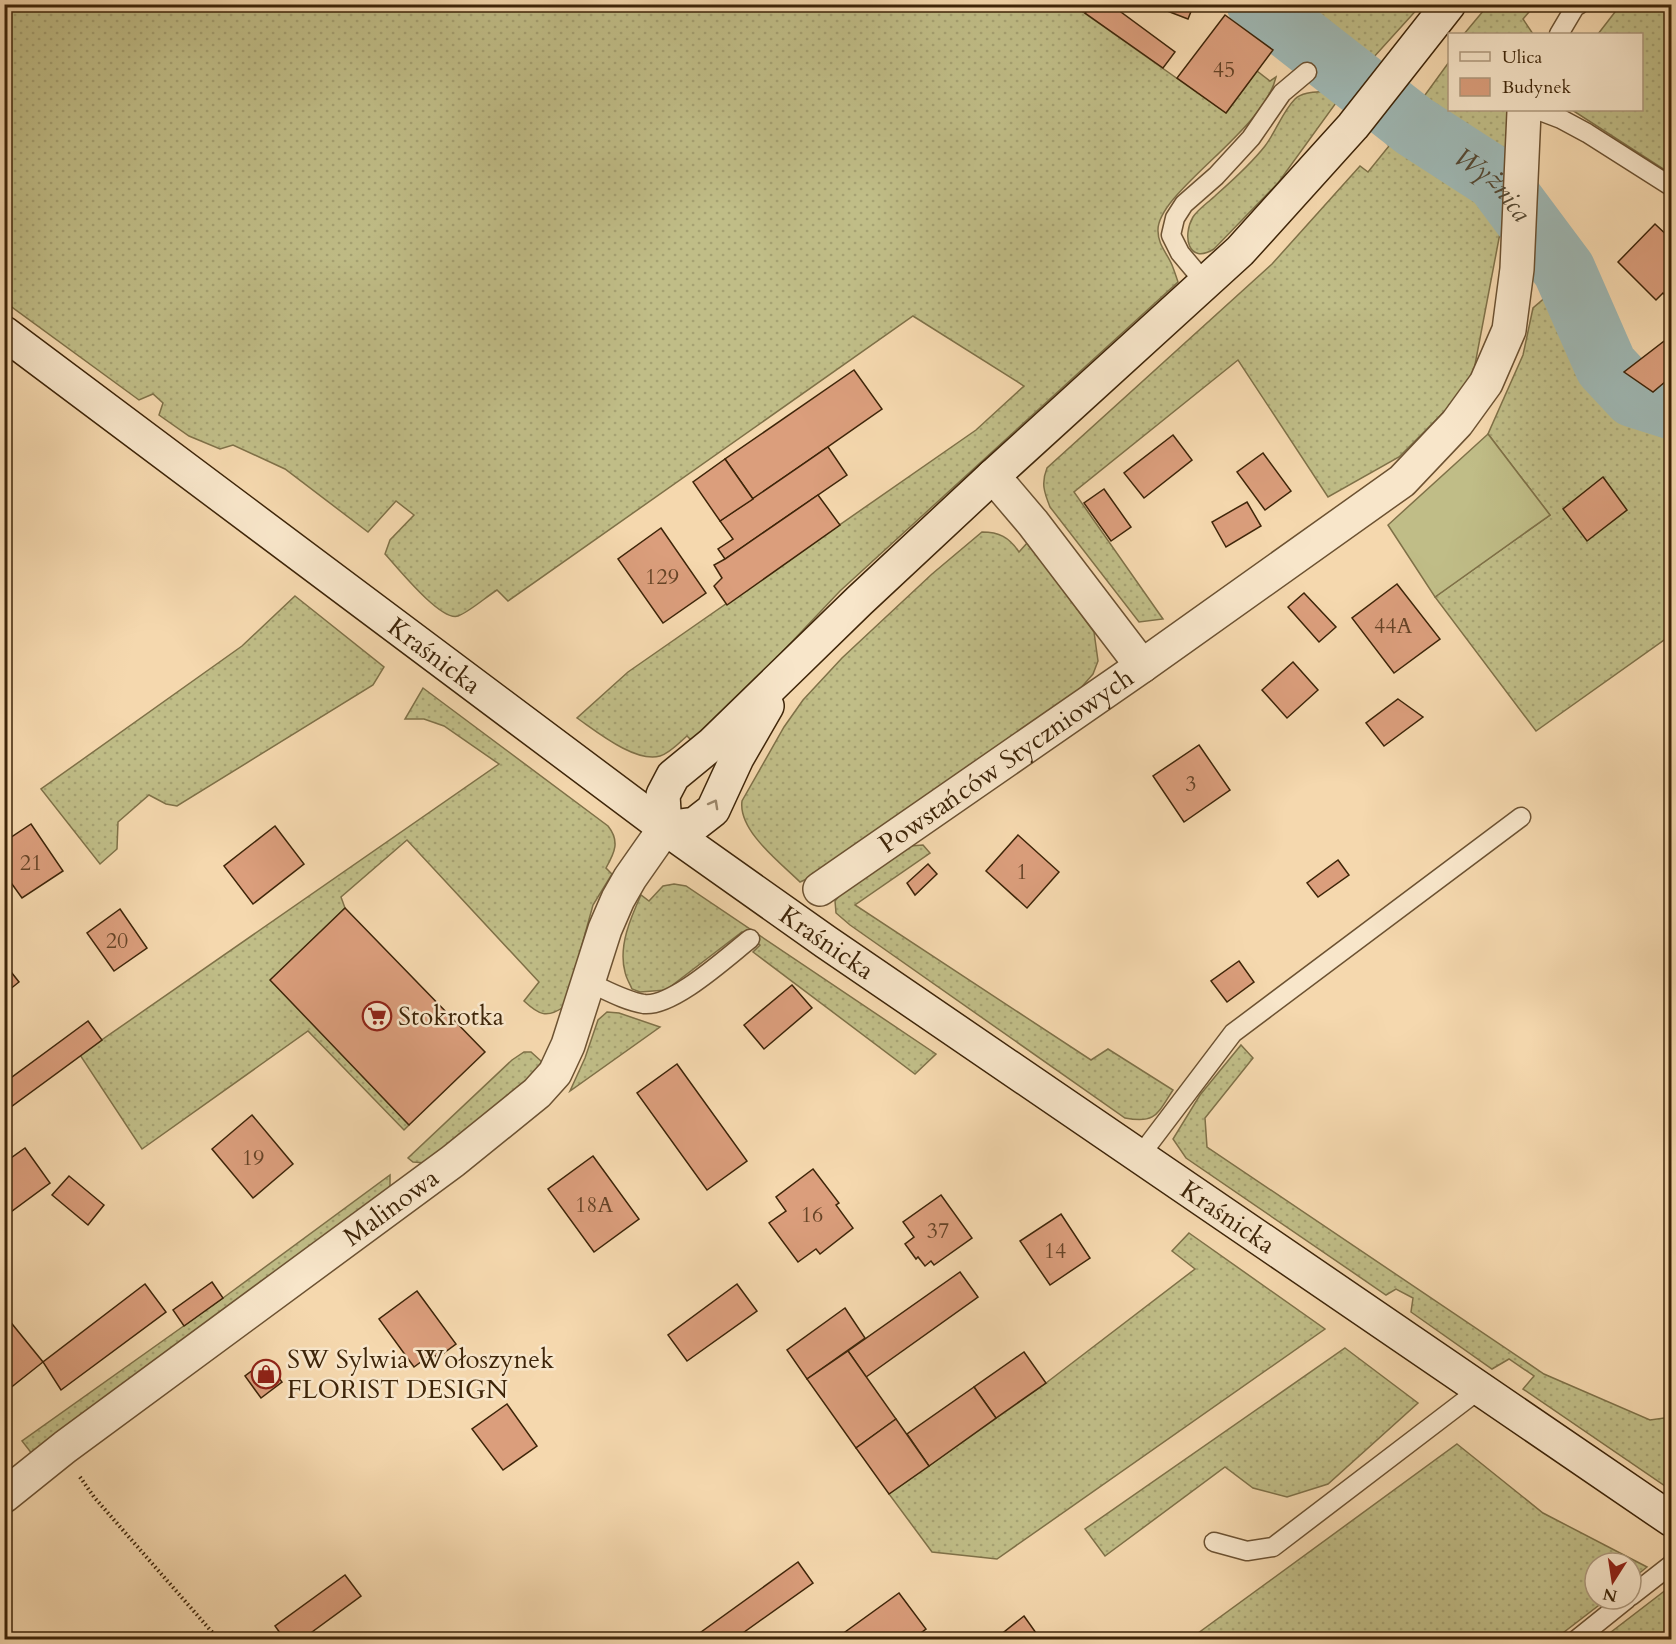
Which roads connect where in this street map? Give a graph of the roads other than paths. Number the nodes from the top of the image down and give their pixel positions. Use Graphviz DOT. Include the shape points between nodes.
graph roads {
  1 [pos="1449,4"];
  2 [pos="1580,4"];
  3 [pos="1560,33"];
  4 [pos="1307,72"];
  5 [pos="1525,111"];
  6 [pos="1671,188"];
  7 [pos="1206,284"];
  8 [pos="4,333"];
  9 [pos="993,476"];
  10 [pos="1142,666"];
  11 [pos="783,676"];
  12 [pos="1521,817"];
  13 [pos="666,828"];
  14 [pos="820,889"];
  15 [pos="750,939"];
  16 [pos="588,982"];
  17 [pos="1139,1156"];
  18 [pos="1480,1389"];
  19 [pos="4,1496"];
  20 [pos="1671,1520"];
  21 [pos="1214,1542"];
  22 [pos="1671,1564"];
  23 [pos="1643,1586"];
  24 [pos="1612,1611"];
  25 [pos="1576,1640"];
  1 -- 7 [label="street" via="1353,126 1273,217"];
  2 -- 3 [label="lane"];
  4 -- 7 [label="lane" via="1282,93 1251,138 1184,204 1175,218 1172,235 1180,254"];
  5 -- 6 [label="lane" via="1540,111 1561,119"];
  5 -- 10 [label="street" via="1517,269 1509,330 1486,383 1457,423 1402,481"];
  7 -- 9 [label="street"];
  8 -- 13 [label="street, Kraśnicka"];
  9 -- 10 [label="street, Powstańców Styczniowych"];
  9 -- 11 [label="street"];
  10 -- 14 [label="street, Powstańców Styczniowych"];
  13 -- 11 [label="street, one-way" via="695,824 712,810"];
  11 -- 13 [label="street" via="673,776 663,795"];
  12 -- 17 [label="lane" via="1233,1033"];
  13 -- 16 [label="street, Malinowa" via="618,899"];
  13 -- 17 [label="street, Kraśnicka"];
  15 -- 16 [label="lane" via="678,994 657,1002 632,1001"];
  16 -- 19 [label="street, Malinowa" via="562,1062 537,1094"];
  17 -- 18 [label="street, Kraśnicka"];
  18 -- 20 [label="street, Kraśnicka"];
  18 -- 21 [label="lane" via="1273,1547 1247,1551"];
  22 -- 23 [label="lane"];
  24 -- 25 [label="lane"];
}
